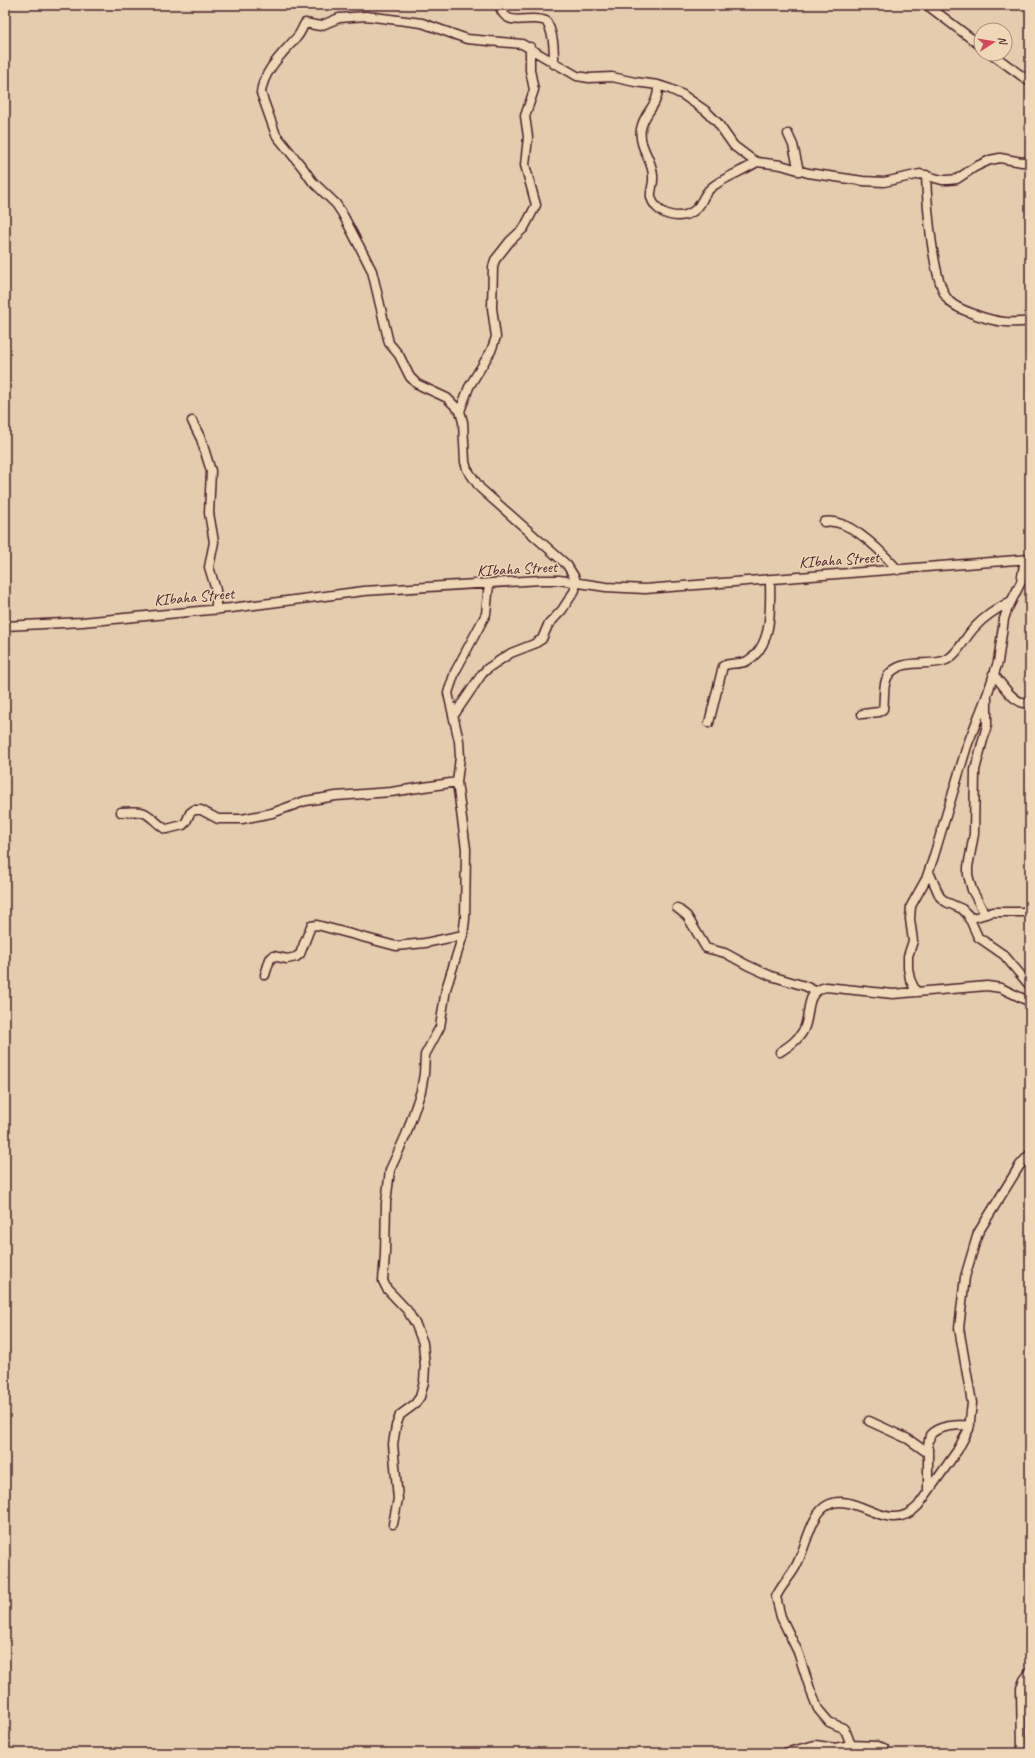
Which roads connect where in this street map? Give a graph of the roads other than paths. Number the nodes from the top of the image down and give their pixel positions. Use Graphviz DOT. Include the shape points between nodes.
graph roads {
  1 [pos="499,5"];
  2 [pos="927,5"];
  3 [pos="973,40"];
  4 [pos="530,47"];
  5 [pos="1003,62"];
  6 [pos="554,64"];
  7 [pos="1030,82"];
  8 [pos="658,85"];
  9 [pos="788,134"];
  10 [pos="1030,161"];
  11 [pos="757,162"];
  12 [pos="800,171"];
  13 [pos="926,175"];
  14 [pos="1030,321"];
  15 [pos="460,411"];
  16 [pos="192,422"];
  17 [pos="824,522"];
  18 [pos="1027,559"];
  19 [pos="898,570"];
  20 [pos="770,578"];
  21 [pos="576,582"];
  22 [pos="489,584"];
  23 [pos="1011,601"];
  24 [pos="216,610"];
  25 [pos="5,626"];
  26 [pos="993,674"];
  27 [pos="987,695"];
  28 [pos="1030,703"];
  29 [pos="862,714"];
  30 [pos="454,715"];
  31 [pos="709,722"];
  32 [pos="457,782"];
  33 [pos="121,812"];
  34 [pos="929,872"];
  35 [pos="677,908"];
  36 [pos="1030,911"];
  37 [pos="985,914"];
  38 [pos="969,919"];
  39 [pos="463,935"];
  40 [pos="265,975"];
  41 [pos="1030,986"];
  42 [pos="815,991"];
  43 [pos="916,992"];
  44 [pos="1030,1002"];
  45 [pos="780,1052"];
  46 [pos="1030,1154"];
  47 [pos="869,1421"];
  48 [pos="970,1425"];
  49 [pos="928,1453"];
  50 [pos="928,1490"];
  51 [pos="393,1524"];
  52 [pos="1030,1672"];
  53 [pos="851,1745"];
  54 [pos="884,1748"];
  55 [pos="784,1753"];
  56 [pos="1022,1753"];
  1 -- 6 [label="street" via="506,17 513,20 535,18 546,21 553,40"];
  2 -- 3 [label="street"];
  4 -- 6 [label="street"];
  4 -- 15 [label="street" via="530,70 534,90 525,116 528,137 525,166 536,205 524,228 495,260 492,308 496,337 491,351 468,387"];
  4 -- 15 [label="street" via="512,42 467,39 422,23 346,16 320,26 305,24 270,70 262,87 261,93 276,136 304,168 312,182 336,204 364,255 372,271 389,342 413,382 447,398"];
  5 -- 7 [label="street"];
  6 -- 8 [label="street" via="577,76 612,77"];
  8 -- 11 [label="street" via="683,96 706,111 734,146"];
  8 -- 11 [label="street" via="657,99 641,131 644,151 654,175 651,197 656,208 674,216 691,213 698,208 703,196 710,189"];
  9 -- 12 [label="street"];
  10 -- 13 [label="street" via="1000,158 990,160 957,179 942,180"];
  11 -- 12 [label="street"];
  12 -- 13 [label="street" via="869,181 890,181 914,174"];
  13 -- 14 [label="street" via="930,230 942,288 949,301 964,311 1000,322"];
  15 -- 21 [label="street" via="464,422 464,455 472,478 567,565"];
  16 -- 24 [label="street" via="201,439 212,478 209,513 214,542 209,567 216,590"];
  17 -- 19 [label="street" via="835,521 858,533 879,549"];
  18 -- 19 [label="street, KIbaha Street"];
  18 -- 23 [label="street" via="1021,582"];
  19 -- 20 [label="street, KIbaha Street"];
  20 -- 21 [label="street, KIbaha Street" via="645,589 606,588"];
  20 -- 31 [label="street" via="769,616 764,641 755,654 746,661 723,666"];
  21 -- 22 [label="street, KIbaha Street" via="553,580"];
  21 -- 30 [label="street" via="570,599 548,626 540,641 511,653 488,668"];
  22 -- 24 [label="street, KIbaha Street" via="364,592"];
  22 -- 30 [label="street" via="486,614 449,687"];
  23 -- 26 [label="street" via="1004,619 1000,655"];
  23 -- 29 [label="street" via="976,625 955,655 947,660 928,664 915,663 891,673 886,680 883,709"];
  24 -- 25 [label="street, KIbaha Street"];
  26 -- 27 [label="street"];
  26 -- 28 [label="street" via="1014,699"];
  27 -- 34 [label="street" via="967,746"];
  27 -- 37 [label="street" via="987,725 975,770 974,834 968,866 972,890"];
  30 -- 32 [label="street" via="459,746"];
  32 -- 33 [label="street" via="305,801 272,813 242,819 218,819 201,810 194,810 183,825 167,829 143,811"];
  32 -- 39 [label="street" via="467,871"];
  34 -- 38 [label="street" via="940,897 962,909"];
  34 -- 43 [label="street" via="915,896 910,912 913,941 908,956 908,968"];
  35 -- 42 [label="street" via="687,916 706,948 725,953 764,972"];
  36 -- 37 [label="street"];
  37 -- 38 [label="street"];
  38 -- 41 [label="street" via="978,938 1004,955"];
  39 -- 40 [label="street" via="396,946 317,925 311,926 300,954 292,958 273,956"];
  39 -- 51 [label="street" via="446,989 440,1027 425,1055 421,1091 390,1170 388,1183 383,1281 416,1325 423,1343 425,1366 420,1397 400,1415 396,1426 393,1444 398,1500"];
  42 -- 43 [label="street" via="834,987 874,993"];
  42 -- 45 [label="street" via="804,1030"];
  43 -- 44 [label="street" via="987,986 1001,988"];
  46 -- 48 [label="street" via="1020,1165 978,1233 965,1277 959,1328 972,1403"];
  47 -- 49 [label="street" via="908,1439"];
  48 -- 49 [label="street" via="940,1428 932,1432"];
  48 -- 50 [label="street" via="957,1451"];
  49 -- 50 [label="street"];
  50 -- 53 [label="street" via="918,1506 904,1516 888,1517 848,1503 832,1503 825,1506 818,1513 796,1566 776,1597 781,1617 798,1652 818,1709 829,1722 843,1728"];
  52 -- 56 [label="street" via="1021,1688"];
  53 -- 54 [label="street"];
  53 -- 55 [label="street" via="835,1748 815,1746"];
}
